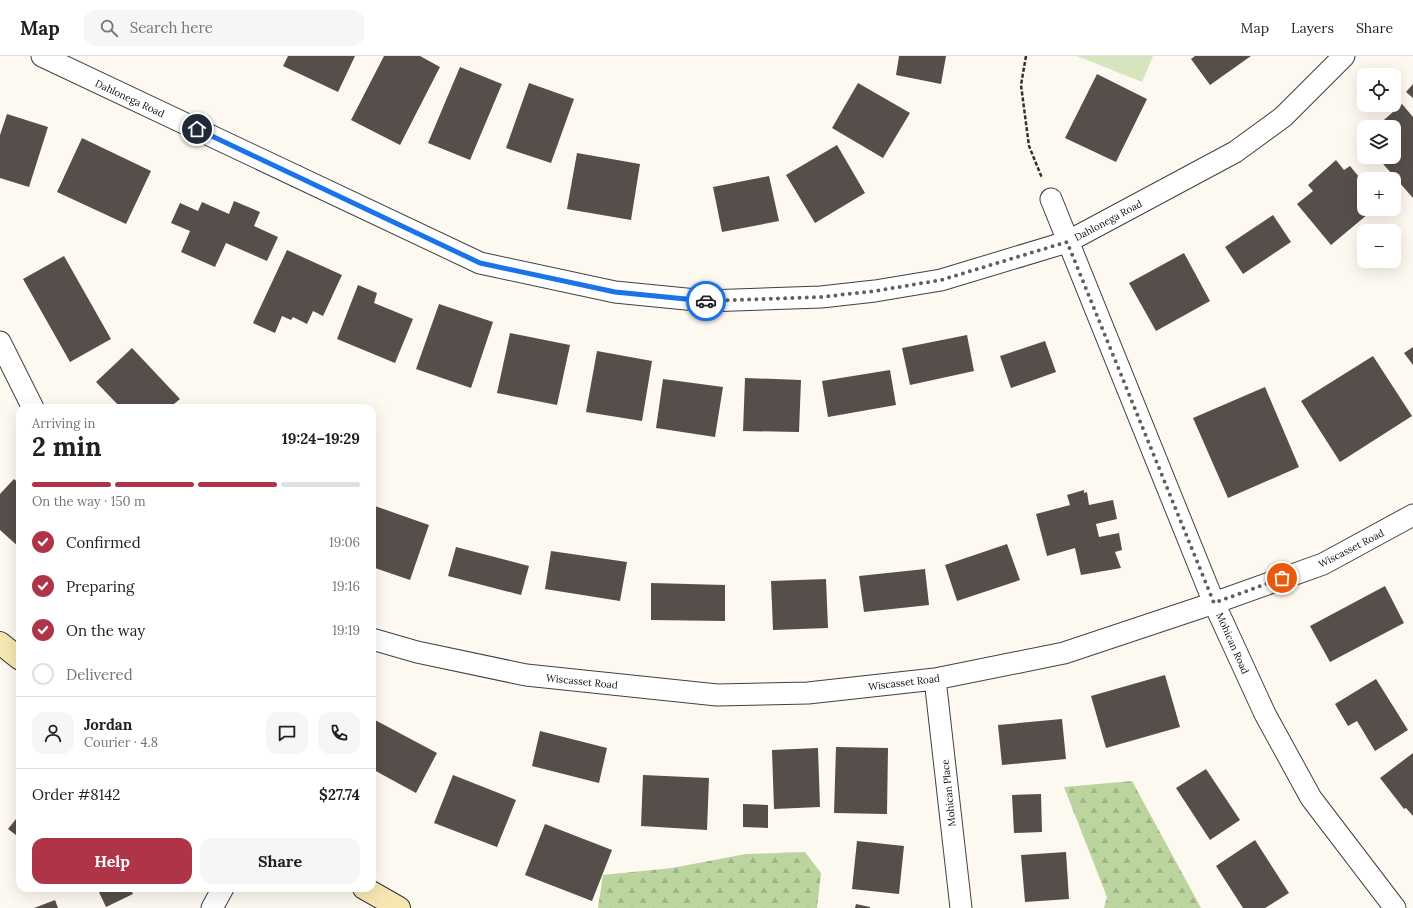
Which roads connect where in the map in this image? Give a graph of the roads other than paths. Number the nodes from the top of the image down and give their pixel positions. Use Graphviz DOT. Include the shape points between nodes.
graph roads {
  1 [pos="42,56"];
  2 [pos="1344,56"];
  3 [pos="1051,200"];
  4 [pos="1067,242"];
  5 [pos="0,342"];
  6 [pos="31,404"];
  7 [pos="1413,515"];
  8 [pos="1214,603"];
  9 [pos="376,640"];
  10 [pos="0,643"];
  11 [pos="16,656"];
  12 [pos="935,679"];
  13 [pos="221,892"];
  14 [pos="371,892"];
  15 [pos="212,908"];
  16 [pos="399,908"];
  17 [pos="961,908"];
  18 [pos="1395,908"];
  1 -- 4 [label="street, Dahlonega Road" via="480,263 615,292 706,302 821,297 941,280"];
  2 -- 4 [label="street, Dahlonega Road" via="1283,117 1235,152"];
  3 -- 4 [label="street, Mohican Road"];
  4 -- 8 [label="street, Mohican Road"];
  5 -- 6 [label="street"];
  7 -- 8 [label="street, Wiscasset Road" via="1323,564"];
  8 -- 12 [label="street, Wiscasset Road" via="1064,653"];
  8 -- 18 [label="street, Mohican Road" via="1264,714 1311,798"];
  9 -- 12 [label="street, Wiscasset Road" via="417,652 526,675 717,695 808,694"];
  10 -- 11 [label="main road"];
  12 -- 17 [label="street, Mohican Place"];
  13 -- 15 [label="street"];
  14 -- 16 [label="main road"];
}
